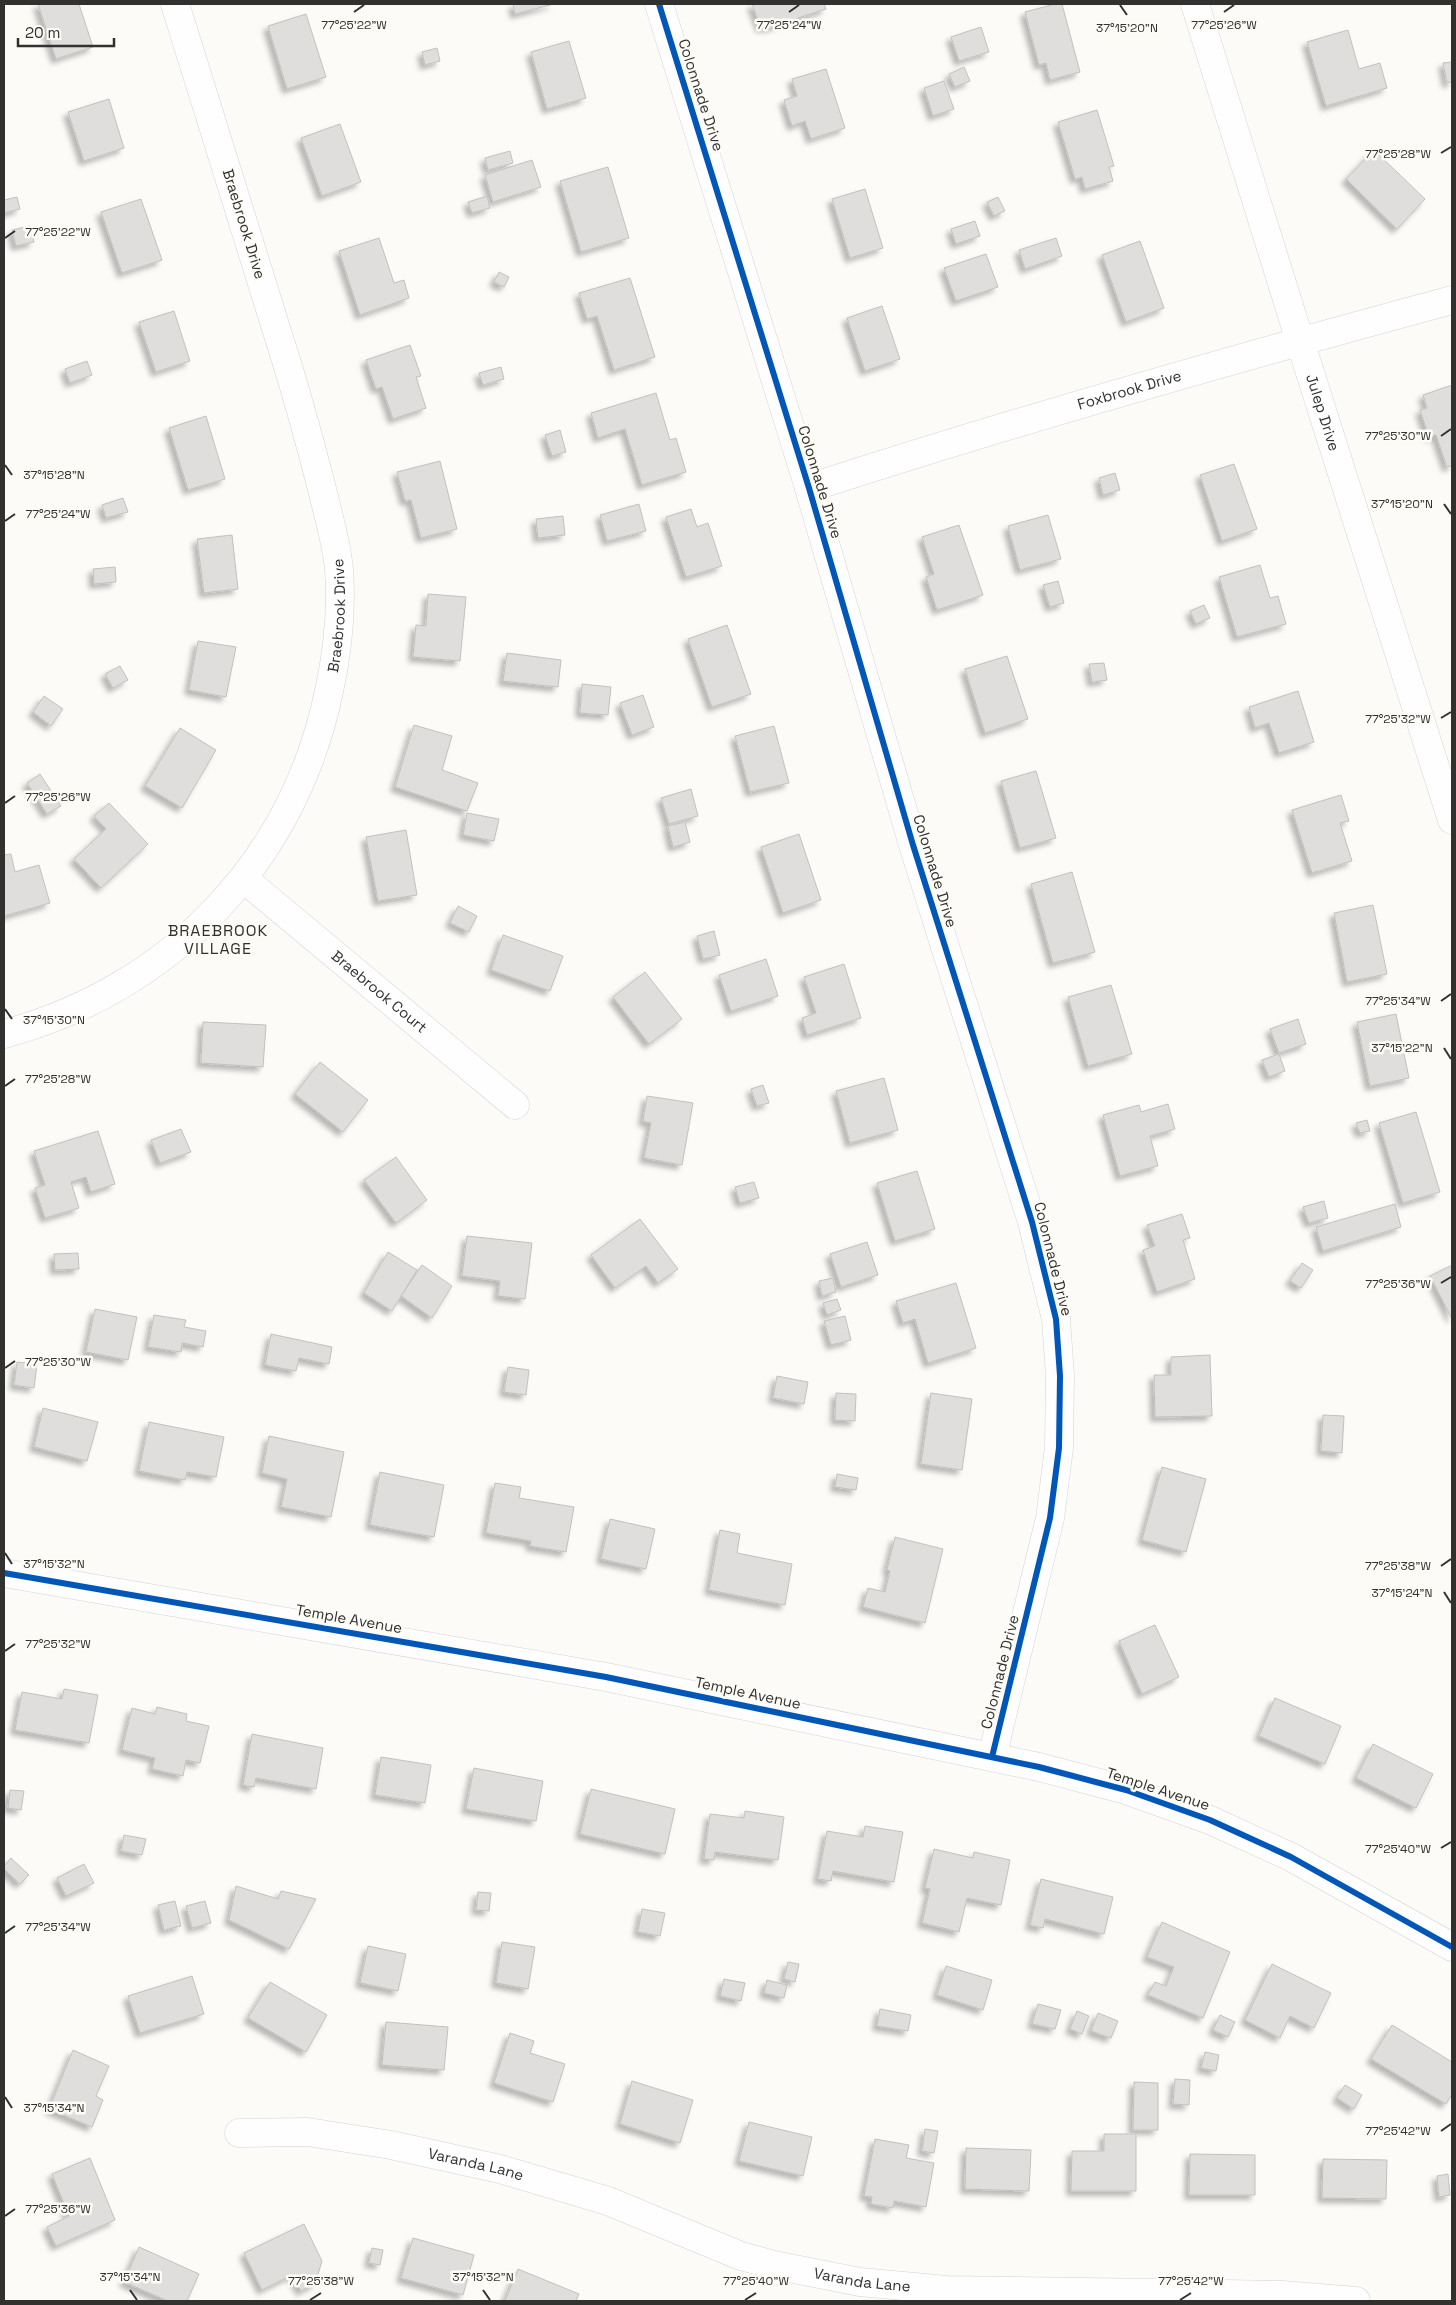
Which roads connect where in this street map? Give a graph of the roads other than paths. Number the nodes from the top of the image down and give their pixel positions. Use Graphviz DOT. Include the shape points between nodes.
graph roads {
  1 [pos="175,4"];
  2 [pos="659,4"];
  3 [pos="1195,4"];
  4 [pos="1452,300"];
  5 [pos="1300,341"];
  6 [pos="809,488"];
  7 [pos="1452,820"];
  8 [pos="244,879"];
  9 [pos="4,1034"];
  10 [pos="515,1104"];
  11 [pos="4,1572"];
  12 [pos="992,1757"];
  13 [pos="1452,1947"];
  14 [pos="239,2133"];
  15 [pos="1356,2301"];
  1 -- 8 [label="street, Braebrook Drive" via="307,427 339,568 341,616 338,646 324,716 304,777 288,810"];
  2 -- 6 [label="street, Colonnade Drive"];
  3 -- 5 [label="street, Julep Drive"];
  4 -- 5 [label="street, Foxbrook Drive"];
  5 -- 6 [label="street, Foxbrook Drive"];
  5 -- 7 [label="street, Julep Drive"];
  6 -- 12 [label="street, Colonnade Drive" via="913,845 1032,1222 1056,1318 1060,1376 1059,1448 1050,1518"];
  8 -- 9 [label="street, Braebrook Drive" via="183,940 128,981 90,1003 41,1024"];
  8 -- 10 [label="street, Braebrook Court"];
  11 -- 12 [label="street, Temple Avenue" via="606,1676"];
  12 -- 13 [label="street, Temple Avenue" via="1126,1790 1210,1820 1291,1857"];
  14 -- 15 [label="street, Varanda Lane" via="308,2132 391,2145 500,2169 608,2201 741,2256 860,2282 948,2290 1282,2295"];
}
